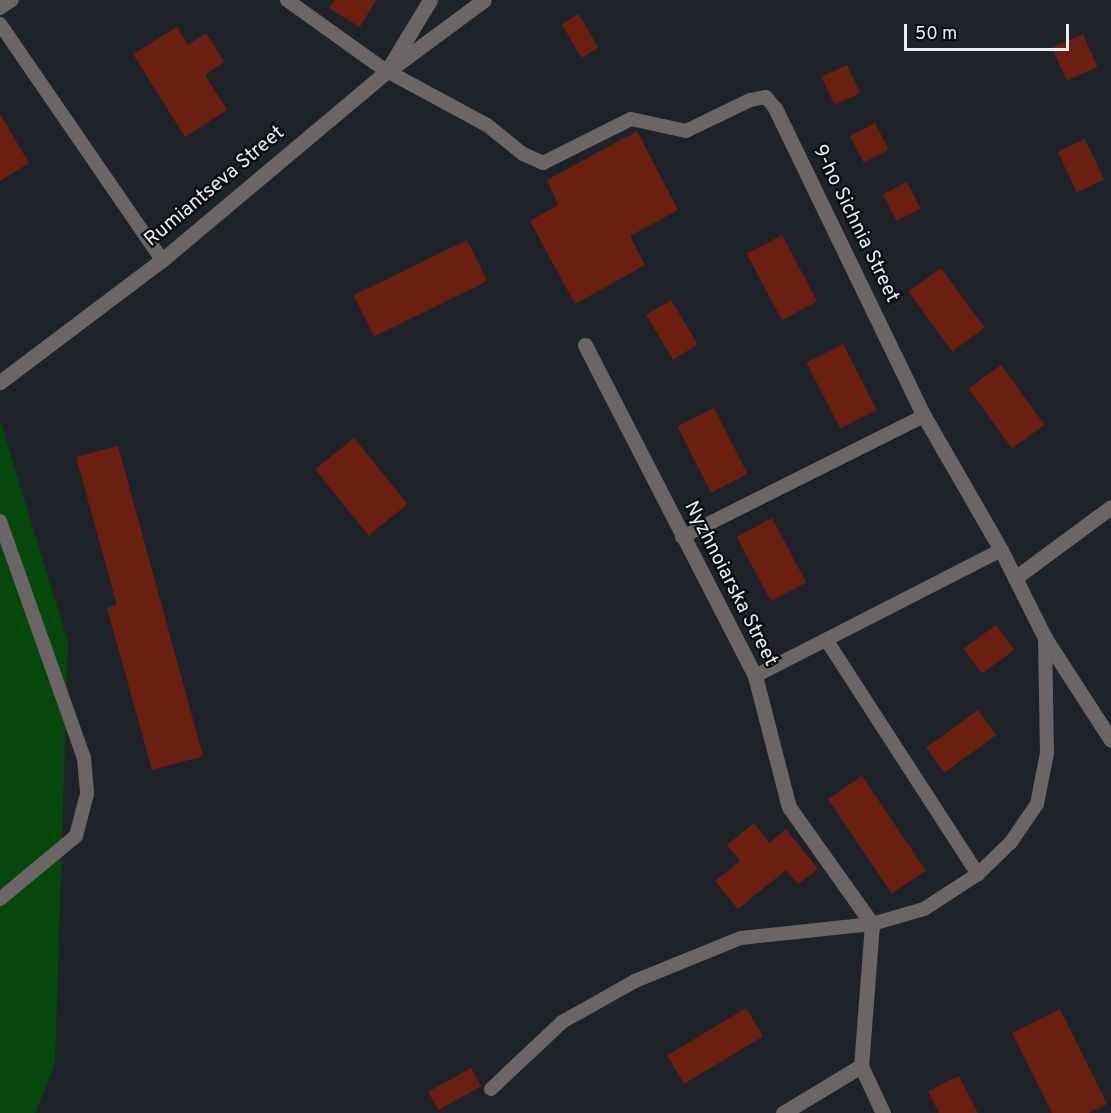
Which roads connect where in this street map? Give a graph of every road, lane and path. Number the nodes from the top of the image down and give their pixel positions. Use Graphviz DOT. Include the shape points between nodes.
graph roads {
  1 [pos="12,0"];
  2 [pos="287,0"];
  3 [pos="430,0"];
  4 [pos="484,0"];
  5 [pos="0,8"];
  6 [pos="0,24"];
  7 [pos="387,71"];
  8 [pos="775,108"];
  9 [pos="162,260"];
  10 [pos="585,345"];
  11 [pos="0,382"];
  12 [pos="924,416"];
  13 [pos="1111,507"];
  14 [pos="2,530"];
  15 [pos="682,537"];
  16 [pos="1001,550"];
  17 [pos="1015,578"];
  18 [pos="1045,638"];
  19 [pos="827,641"];
  20 [pos="755,676"];
  21 [pos="1111,740"];
  22 [pos="978,874"];
  23 [pos="0,899"];
  24 [pos="872,924"];
  25 [pos="861,1066"];
  26 [pos="491,1089"];
  27 [pos="783,1113"];
  28 [pos="883,1113"];
  1 -- 5 [label="lane"];
  2 -- 7 [label="lane"];
  3 -- 7 [label="street, Rumiantseva Street"];
  4 -- 7 [label="street"];
  6 -- 9 [label="lane"];
  7 -- 8 [label="lane, 9-ho Sichnia Street" via="487,125 523,154 543,163 632,119 686,131 750,100 766,97"];
  7 -- 9 [label="street, Rumiantseva Street"];
  8 -- 12 [label="street, 9-ho Sichnia Street"];
  9 -- 11 [label="street, Rumiantseva Street"];
  10 -- 15 [label="street, Nyzhnoiarska Street"];
  12 -- 15 [label="lane"];
  12 -- 16 [label="street, 9-ho Sichnia Street"];
  13 -- 17 [label="street"];
  14 -- 23 [label="lane" via="84,758 87,795 76,836"];
  15 -- 20 [label="street, Nyzhnoiarska Street"];
  16 -- 17 [label="street, 9-ho Sichnia Street"];
  16 -- 19 [label="lane"];
  17 -- 18 [label="street, 9-ho Sichnia Street"];
  18 -- 21 [label="street, 9-ho Sichnia Street"];
  18 -- 22 [label="lane" via="1047,753 1038,804 1011,842"];
  19 -- 20 [label="lane"];
  19 -- 22 [label="lane"];
  20 -- 24 [label="street, Nyzhnoiarska Street" via="789,807"];
  22 -- 24 [label="lane" via="924,909"];
  24 -- 25 [label="street"];
  24 -- 26 [label="lane" via="741,938 635,981 562,1022"];
  25 -- 27 [label="street"];
  25 -- 28 [label="street"];
}
